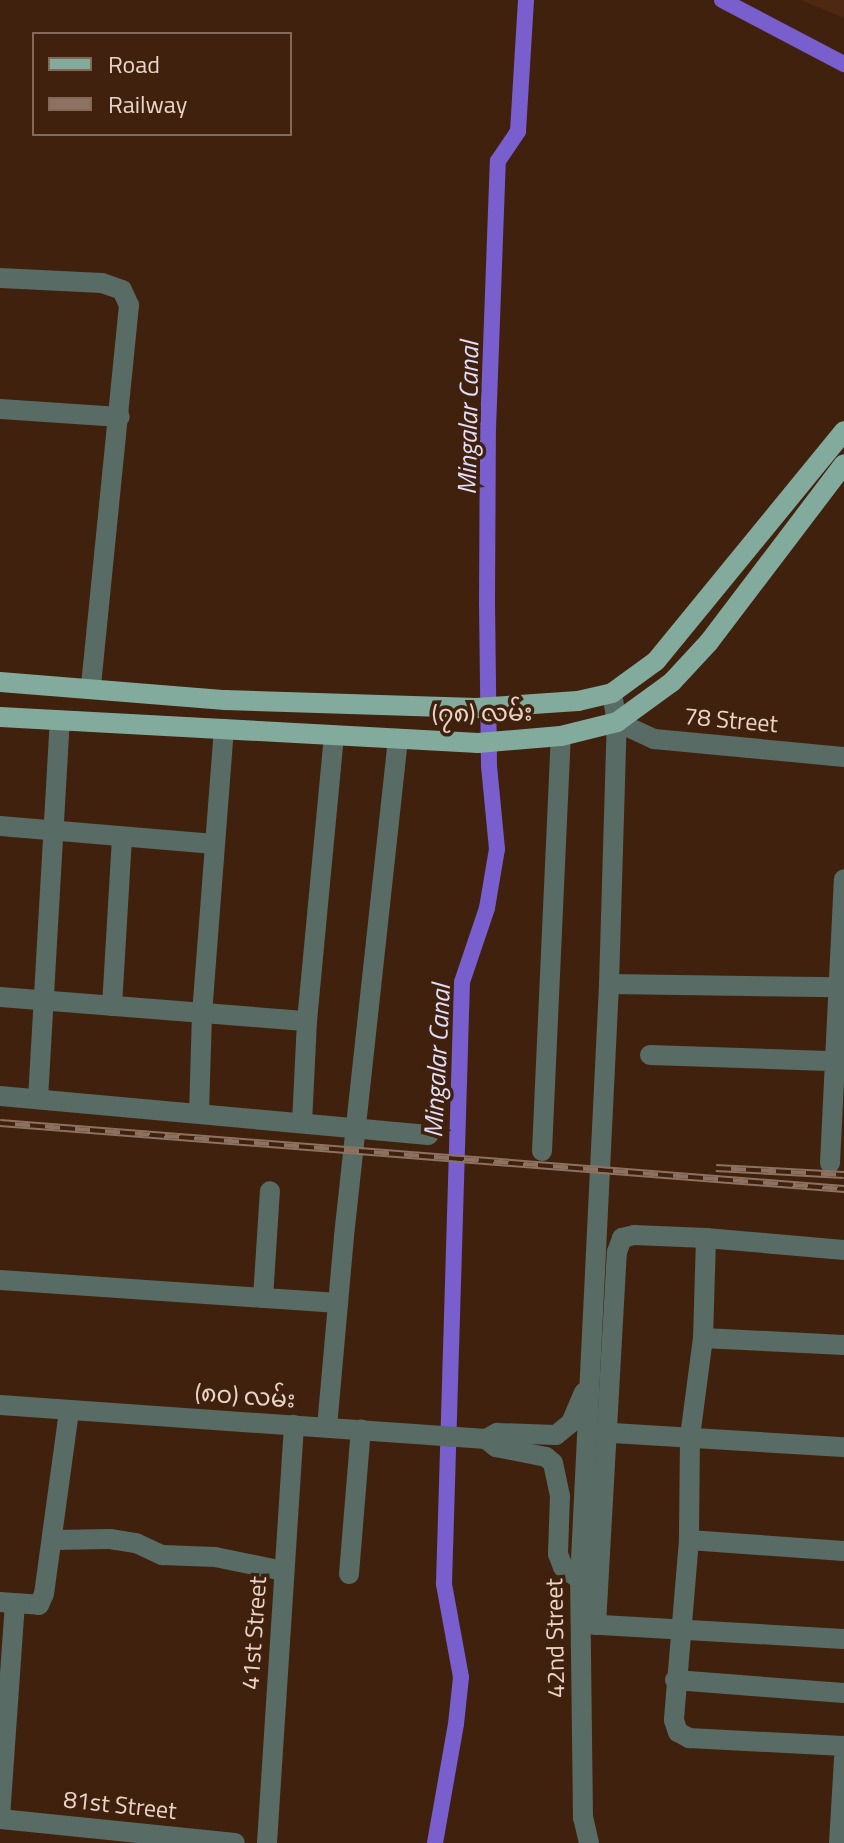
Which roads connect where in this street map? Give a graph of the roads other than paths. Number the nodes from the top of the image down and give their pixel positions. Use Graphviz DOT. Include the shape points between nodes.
graph roads {
  1 [pos="0,278"];
  2 [pos="0,409"];
  3 [pos="120,417"];
  4 [pos="844,431"];
  5 [pos="844,464"];
  6 [pos="0,682"];
  7 [pos="91,689"];
  8 [pos="612,693"];
  9 [pos="0,717"];
  10 [pos="60,721"];
  11 [pos="617,722"];
  12 [pos="224,729"];
  13 [pos="334,736"];
  14 [pos="561,736"];
  15 [pos="398,740"];
  16 [pos="844,757"];
  17 [pos="0,826"];
  18 [pos="53,830"];
  19 [pos="122,838"];
  20 [pos="214,844"];
  21 [pos="844,879"];
  22 [pos="841,959"];
  23 [pos="609,984"];
  24 [pos="837,987"];
  25 [pos="0,997"];
  26 [pos="42,1000"];
  27 [pos="112,1006"];
  28 [pos="202,1014"];
  29 [pos="307,1021"];
  30 [pos="840,1031"];
  31 [pos="650,1055"];
  32 [pos="835,1061"];
  33 [pos="0,1096"];
  34 [pos="38,1099"];
  35 [pos="199,1114"];
  36 [pos="302,1123"];
  37 [pos="357,1128"];
  38 [pos="428,1135"];
  39 [pos="542,1151"];
  40 [pos="830,1163"];
  41 [pos="270,1191"];
  42 [pos="706,1238"];
  43 [pos="844,1250"];
  44 [pos="0,1280"];
  45 [pos="263,1298"];
  46 [pos="338,1303"];
  47 [pos="703,1338"];
  48 [pos="844,1345"];
  49 [pos="593,1354"];
  50 [pos="0,1405"];
  51 [pos="69,1411"];
  52 [pos="294,1425"];
  53 [pos="327,1427"];
  54 [pos="361,1429"];
  55 [pos="597,1432"];
  56 [pos="690,1437"];
  57 [pos="486,1439"];
  58 [pos="844,1447"];
  59 [pos="54,1540"];
  60 [pos="689,1540"];
  61 [pos="844,1551"];
  62 [pos="284,1571"];
  63 [pos="349,1574"];
  64 [pos="580,1580"];
  65 [pos="7,1603"];
  66 [pos="588,1624"];
  67 [pos="682,1629"];
  68 [pos="844,1639"];
  69 [pos="675,1680"];
  70 [pos="844,1693"];
  71 [pos="844,1746"];
  72 [pos="844,1758"];
  73 [pos="0,1818"];
  74 [pos="235,1843"];
  75 [pos="267,1843"];
  76 [pos="589,1843"];
  77 [pos="839,1843"];
  1 -- 3 [label="street" via="102,283 122,290 129,305"];
  2 -- 3 [label="street"];
  3 -- 7 [label="street"];
  4 -- 8 [label="main road, (၇၈) လမ်း" via="656,661"];
  5 -- 11 [label="main road, (၇၈) လမ်း" via="709,642 672,682"];
  6 -- 7 [label="main road, (၇၈) လမ်း"];
  7 -- 8 [label="main road, (၇၈) လမ်း" via="225,700 476,708 578,701"];
  8 -- 11 [label="street"];
  9 -- 10 [label="main road, (၇၈) လမ်း"];
  10 -- 12 [label="main road, (၇၈) လမ်း"];
  10 -- 18 [label="street"];
  11 -- 14 [label="main road, (၇၈) လမ်း"];
  11 -- 16 [label="street, 78 Street" via="654,739"];
  11 -- 23 [label="street"];
  12 -- 13 [label="main road, (၇၈) လမ်း"];
  12 -- 20 [label="street"];
  13 -- 15 [label="main road, (၇၈) လမ်း"];
  13 -- 29 [label="street"];
  14 -- 15 [label="main road, (၇၈) လမ်း" via="478,743"];
  14 -- 39 [label="street"];
  15 -- 37 [label="street"];
  17 -- 18 [label="street"];
  18 -- 19 [label="street"];
  18 -- 26 [label="street"];
  19 -- 20 [label="street"];
  19 -- 27 [label="street"];
  20 -- 28 [label="street"];
  21 -- 22 [label="street"];
  22 -- 24 [label="street"];
  23 -- 24 [label="street"];
  23 -- 49 [label="street"];
  24 -- 30 [label="street"];
  25 -- 26 [label="street"];
  26 -- 27 [label="street"];
  26 -- 34 [label="street"];
  27 -- 28 [label="street"];
  28 -- 29 [label="street"];
  28 -- 35 [label="street"];
  29 -- 36 [label="street"];
  30 -- 32 [label="street"];
  31 -- 32 [label="street"];
  32 -- 40 [label="street"];
  33 -- 34 [label="street"];
  34 -- 35 [label="street"];
  35 -- 36 [label="street"];
  36 -- 37 [label="street"];
  37 -- 38 [label="street"];
  37 -- 46 [label="street"];
  41 -- 45 [label="street"];
  42 -- 43 [label="street"];
  42 -- 47 [label="street"];
  42 -- 55 [label="street" via="622,1238"];
  44 -- 45 [label="street"];
  45 -- 46 [label="street"];
  46 -- 53 [label="street"];
  47 -- 48 [label="street"];
  47 -- 56 [label="street"];
  49 -- 55 [label="street"];
  49 -- 57 [label="street, (၈၀) လမ်း" via="571,1423 556,1435 497,1433"];
  50 -- 51 [label="street, (၈၀) လမ်း"];
  51 -- 52 [label="street, (၈၀) လမ်း"];
  51 -- 59 [label="street"];
  52 -- 53 [label="street, (၈၀) လမ်း"];
  52 -- 62 [label="street, 41st Street"];
  53 -- 54 [label="street, (၈၀) လမ်း"];
  54 -- 57 [label="street, (၈၀) လမ်း"];
  54 -- 63 [label="street"];
  55 -- 56 [label="street"];
  55 -- 64 [label="street, 42nd Street"];
  55 -- 66 [label="street"];
  56 -- 58 [label="street"];
  56 -- 60 [label="street"];
  57 -- 64 [label="street, (၈၀) လမ်း" via="496,1447 553,1463 560,1496 558,1554 563,1567"];
  59 -- 62 [label="street" via="110,1539 162,1555 215,1557"];
  59 -- 65 [label="street" via="39,1605"];
  60 -- 61 [label="street"];
  60 -- 67 [label="street"];
  62 -- 75 [label="street, 41st Street"];
  64 -- 66 [label="street, 42nd Street"];
  65 -- 73 [label="street"];
  66 -- 67 [label="street"];
  66 -- 76 [label="street, 42nd Street" via="583,1818"];
  67 -- 68 [label="street"];
  67 -- 69 [label="street"];
  69 -- 70 [label="street"];
  69 -- 71 [label="street" via="674,1720 678,1732 689,1738"];
  72 -- 77 [label="street"];
  73 -- 74 [label="street, 81st Street"];
}
